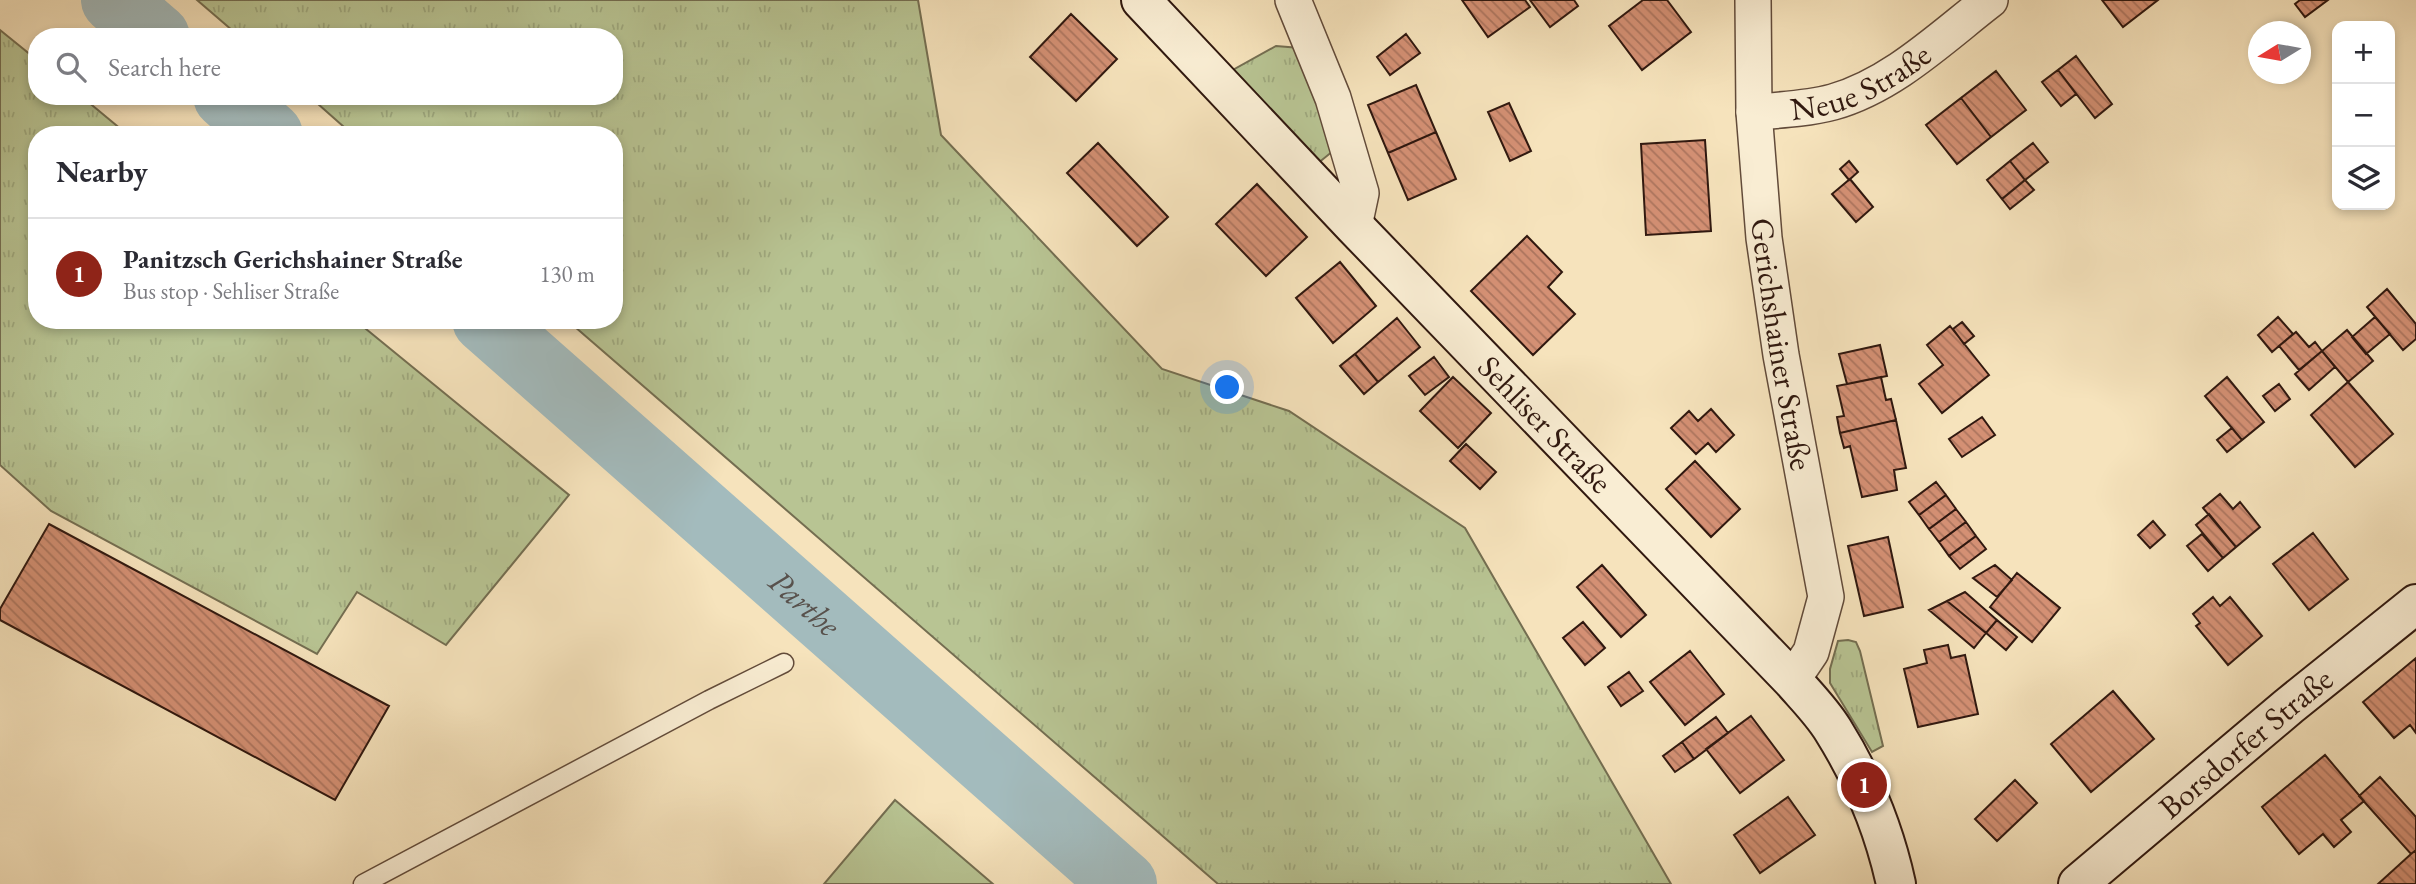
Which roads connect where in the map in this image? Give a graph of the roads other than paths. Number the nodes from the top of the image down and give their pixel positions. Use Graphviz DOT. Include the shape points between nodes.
graph roads {
  1 [pos="1141,0"];
  2 [pos="1293,0"];
  3 [pos="1753,0"];
  4 [pos="1990,0"];
  5 [pos="1754,112"];
  6 [pos="1354,226"];
  7 [pos="2416,604"];
  8 [pos="783,663"];
  9 [pos="1792,680"];
  10 [pos="363,884"];
  11 [pos="1896,884"];
  12 [pos="2078,884"];
  1 -- 6 [label="street, Sehliser Straße"];
  2 -- 6 [label="street" via="1333,98 1361,193"];
  3 -- 5 [label="street, Gerichshainer Straße"];
  4 -- 5 [label="street, Neue Straße" via="1869,88 1806,108"];
  5 -- 9 [label="street, Gerichshainer Straße" via="1764,238 1781,355 1826,597 1811,652"];
  6 -- 9 [label="street, Sehliser Straße"];
  7 -- 12 [label="street, Borsdorfer Straße"];
  8 -- 10 [label="lane"];
  9 -- 11 [label="street, Sehliser Straße" via="1832,728 1864,785 1888,847"];
}
